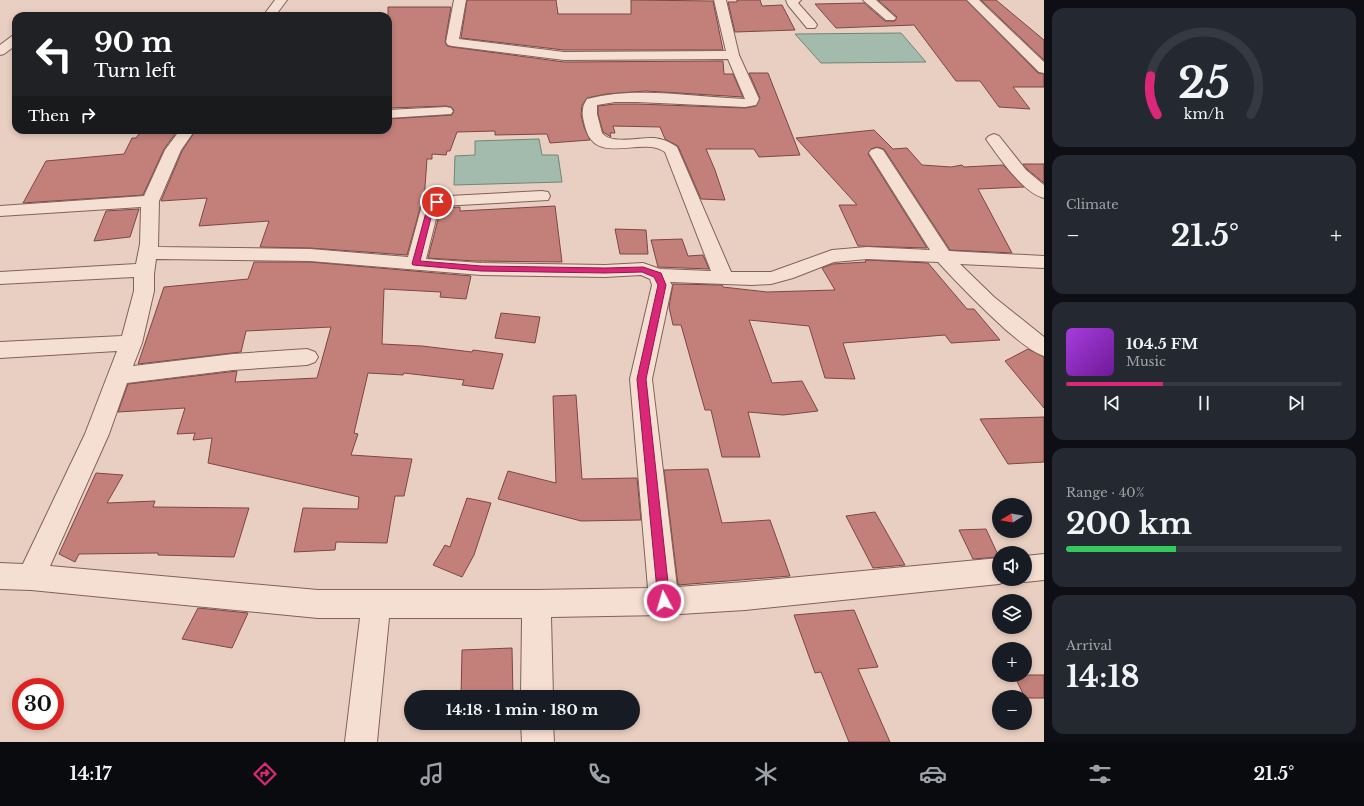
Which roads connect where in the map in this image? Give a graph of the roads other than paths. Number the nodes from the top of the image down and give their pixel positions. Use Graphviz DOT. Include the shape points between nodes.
graph roads {
  1 [pos="281,0"];
  2 [pos="460,0"];
  3 [pos="720,0"];
  4 [pos="794,0"];
  5 [pos="869,0"];
  6 [pos="972,0"];
  7 [pos="272,12"];
  8 [pos="890,18"];
  9 [pos="811,26"];
  10 [pos="9,41"];
  11 [pos="0,51"];
  12 [pos="733,55"];
  13 [pos="1044,69"];
  14 [pos="446,111"];
  15 [pos="392,114"];
  16 [pos="185,134"];
  17 [pos="994,139"];
  18 [pos="877,153"];
  19 [pos="1044,193"];
  20 [pos="542,196"];
  21 [pos="150,201"];
  22 [pos="0,211"];
  23 [pos="944,258"];
  24 [pos="146,261"];
  25 [pos="1044,262"];
  26 [pos="416,264"];
  27 [pos="658,275"];
  28 [pos="723,277"];
  29 [pos="0,278"];
  30 [pos="131,343"];
  31 [pos="1044,348"];
  32 [pos="0,350"];
  33 [pos="307,357"];
  34 [pos="118,376"];
  35 [pos="1044,567"];
  36 [pos="1032,568"];
  37 [pos="992,572"];
  38 [pos="9,579"];
  39 [pos="664,601"];
  40 [pos="376,604"];
  41 [pos="536,604"];
  42 [pos="537,690"];
  43 [pos="538,730"];
  44 [pos="361,742"];
  45 [pos="538,742"];
  1 -- 7 [label="street"];
  2 -- 12 [label="street" via="452,42 564,56"];
  3 -- 12 [label="street"];
  4 -- 9 [label="street" via="792,3"];
  5 -- 8 [label="street"];
  6 -- 13 [label="street"];
  10 -- 11 [label="street"];
  12 -- 28 [label="street" via="752,99 751,102 626,97 592,102 589,110 594,134 601,141 618,144 664,144 672,150"];
  14 -- 15 [label="street"];
  16 -- 21 [label="street" via="173,150"];
  17 -- 19 [label="street" via="1020,172"];
  18 -- 23 [label="street"];
  20 -- 26 [label="street" via="437,202 431,205"];
  21 -- 22 [label="street"];
  21 -- 24 [label="street"];
  23 -- 25 [label="street"];
  23 -- 28 [label="street" via="867,253 832,256 772,278"];
  23 -- 31 [label="street" via="987,302"];
  24 -- 26 [label="street" via="310,255"];
  24 -- 29 [label="street"];
  24 -- 30 [label="street" via="144,291"];
  26 -- 27 [label="street" via="481,269 643,269"];
  27 -- 28 [label="street"];
  27 -- 39 [label="street" via="662,285 641,379"];
  30 -- 32 [label="street"];
  30 -- 34 [label="street"];
  33 -- 34 [label="street" via="233,362"];
  34 -- 38 [label="street" via="97,434"];
  35 -- 36 [label="street"];
  37 -- 39 [label="street" via="745,596"];
  38 -- 40 [label="street" via="318,604"];
  39 -- 41 [label="street"];
  40 -- 41 [label="street"];
  40 -- 44 [label="street"];
  41 -- 42 [label="street"];
  43 -- 45 [label="street"];
}
